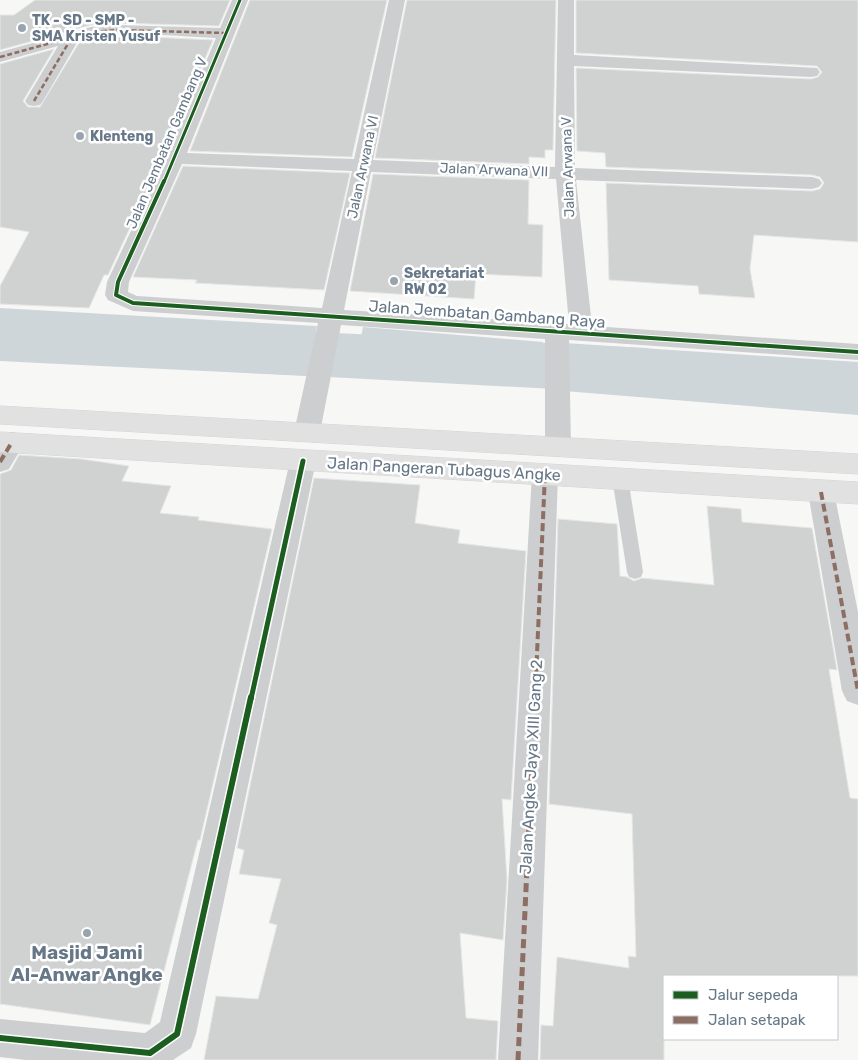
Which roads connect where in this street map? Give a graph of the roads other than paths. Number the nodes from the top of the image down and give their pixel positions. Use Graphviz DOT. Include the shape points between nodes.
graph roads {
  1 [pos="240,0"];
  2 [pos="397,0"];
  3 [pos="566,0"];
  4 [pos="226,33"];
  5 [pos="72,37"];
  6 [pos="0,57"];
  7 [pos="566,60"];
  8 [pos="811,72"];
  9 [pos="34,101"];
  10 [pos="175,158"];
  11 [pos="363,166"];
  12 [pos="566,172"];
  13 [pos="812,183"];
  14 [pos="116,295"];
  15 [pos="330,325"];
  16 [pos="581,333"];
  17 [pos="557,341"];
  18 [pos="858,352"];
  19 [pos="0,415"];
  20 [pos="305,446"];
  21 [pos="4,449"];
  22 [pos="553,450"];
  23 [pos="858,464"];
  24 [pos="620,478"];
  25 [pos="821,492"];
  26 [pos="858,493"];
  27 [pos="635,572"];
  28 [pos="858,691"];
  29 [pos="0,1038"];
  30 [pos="518,1060"];
  1 -- 4 [label="street, Jalan Jembatan Gambang V"];
  2 -- 11 [label="street, Jalan Arwana VI"];
  3 -- 7 [label="street, Jalan Arwana V"];
  4 -- 5 [label="street" via="118,30"];
  4 -- 10 [label="street, Jalan Jembatan Gambang V"];
  5 -- 6 [label="street"];
  5 -- 9 [label="street"];
  7 -- 8 [label="street"];
  7 -- 12 [label="street, Jalan Arwana V"];
  10 -- 11 [label="street, Jalan Arwana VII"];
  10 -- 14 [label="street, Jalan Jembatan Gambang V" via="118,282"];
  11 -- 12 [label="street, Jalan Arwana VII"];
  11 -- 15 [label="street, Jalan Arwana VI"];
  12 -- 13 [label="street, Jalan Arwana VII"];
  12 -- 16 [label="street, Jalan Arwana V"];
  14 -- 15 [label="street, Jalan Jembatan Gambang Raya" via="133,303"];
  15 -- 17 [label="street, Jalan Jembatan Gambang Raya"];
  15 -- 20 [label="street, Jalan Arwana VI"];
  16 -- 17 [label="street, Jalan Jembatan Gambang Raya"];
  16 -- 18 [label="street, Jalan Jembatan Gambang Raya"];
  17 -- 22 [label="street, Jalan Angke Jaya XIII Gang 2"];
  19 -- 20 [label="main road, Jalan Pangeran Tubagus Angke"];
  20 -- 21 [label="main road, Jalan Pangeran Tubagus Angke"];
  20 -- 22 [label="main road, Jalan Pangeran Tubagus Angke"];
  20 -- 29 [label="street, Jalan Arwana VI" via="177,1034 150,1053"];
  22 -- 23 [label="main road, Jalan Pangeran Tubagus Angke"];
  22 -- 24 [label="main road, Jalan Pangeran Tubagus Angke"];
  22 -- 30 [label="street, Jalan Angke Jaya XIII Gang 2"];
  24 -- 25 [label="main road, Jalan Pangeran Tubagus Angke"];
  24 -- 27 [label="lane"];
  25 -- 26 [label="main road, Jalan Pangeran Tubagus Angke"];
  25 -- 28 [label="street"];
}
